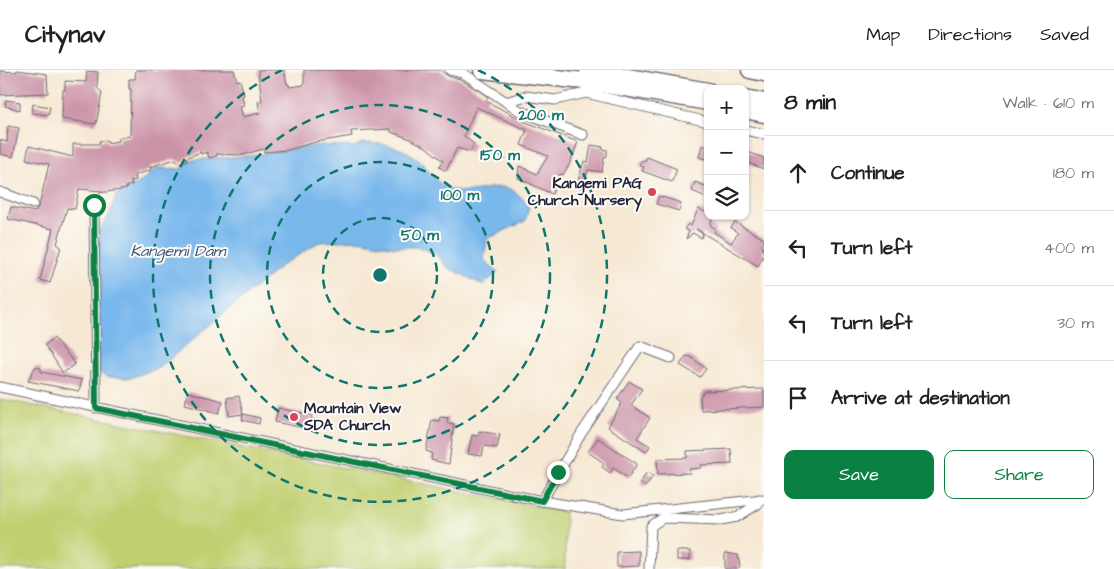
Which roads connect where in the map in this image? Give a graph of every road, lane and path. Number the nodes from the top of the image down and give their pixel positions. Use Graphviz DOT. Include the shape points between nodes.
graph roads {
  1 [pos="450,70"];
  2 [pos="482,70"];
  3 [pos="588,70"];
  4 [pos="750,70"];
  5 [pos="764,73"];
  6 [pos="704,90"];
  7 [pos="749,99"];
  8 [pos="704,101"];
  9 [pos="506,102"];
  10 [pos="764,102"];
  11 [pos="749,111"];
  12 [pos="764,114"];
  13 [pos="704,121"];
  14 [pos="749,131"];
  15 [pos="764,134"];
  16 [pos="582,135"];
  17 [pos="0,192"];
  18 [pos="33,204"];
  19 [pos="94,205"];
  20 [pos="671,358"];
  21 [pos="0,387"];
  22 [pos="96,408"];
  23 [pos="542,501"];
  24 [pos="761,501"];
  25 [pos="649,569"];
  1 -- 9 [label="street" via="463,73"];
  2 -- 8 [label="highway" via="584,81"];
  3 -- 6 [label="highway"];
  4 -- 5 [label="highway"];
  7 -- 10 [label="highway"];
  9 -- 13 [label="street" via="526,96 555,100 586,93"];
  9 -- 16 [label="street" via="520,111"];
  11 -- 12 [label="highway"];
  14 -- 15 [label="street"];
  17 -- 18 [label="street"];
  19 -- 22 [label="street"];
  20 -- 23 [label="street" via="640,346 581,434"];
  21 -- 22 [label="street"];
  22 -- 23 [label="street"];
  23 -- 24 [label="street" via="623,514 720,502"];
  24 -- 25 [label="street" via="736,517 721,520 664,518 657,521 651,526"];
}
